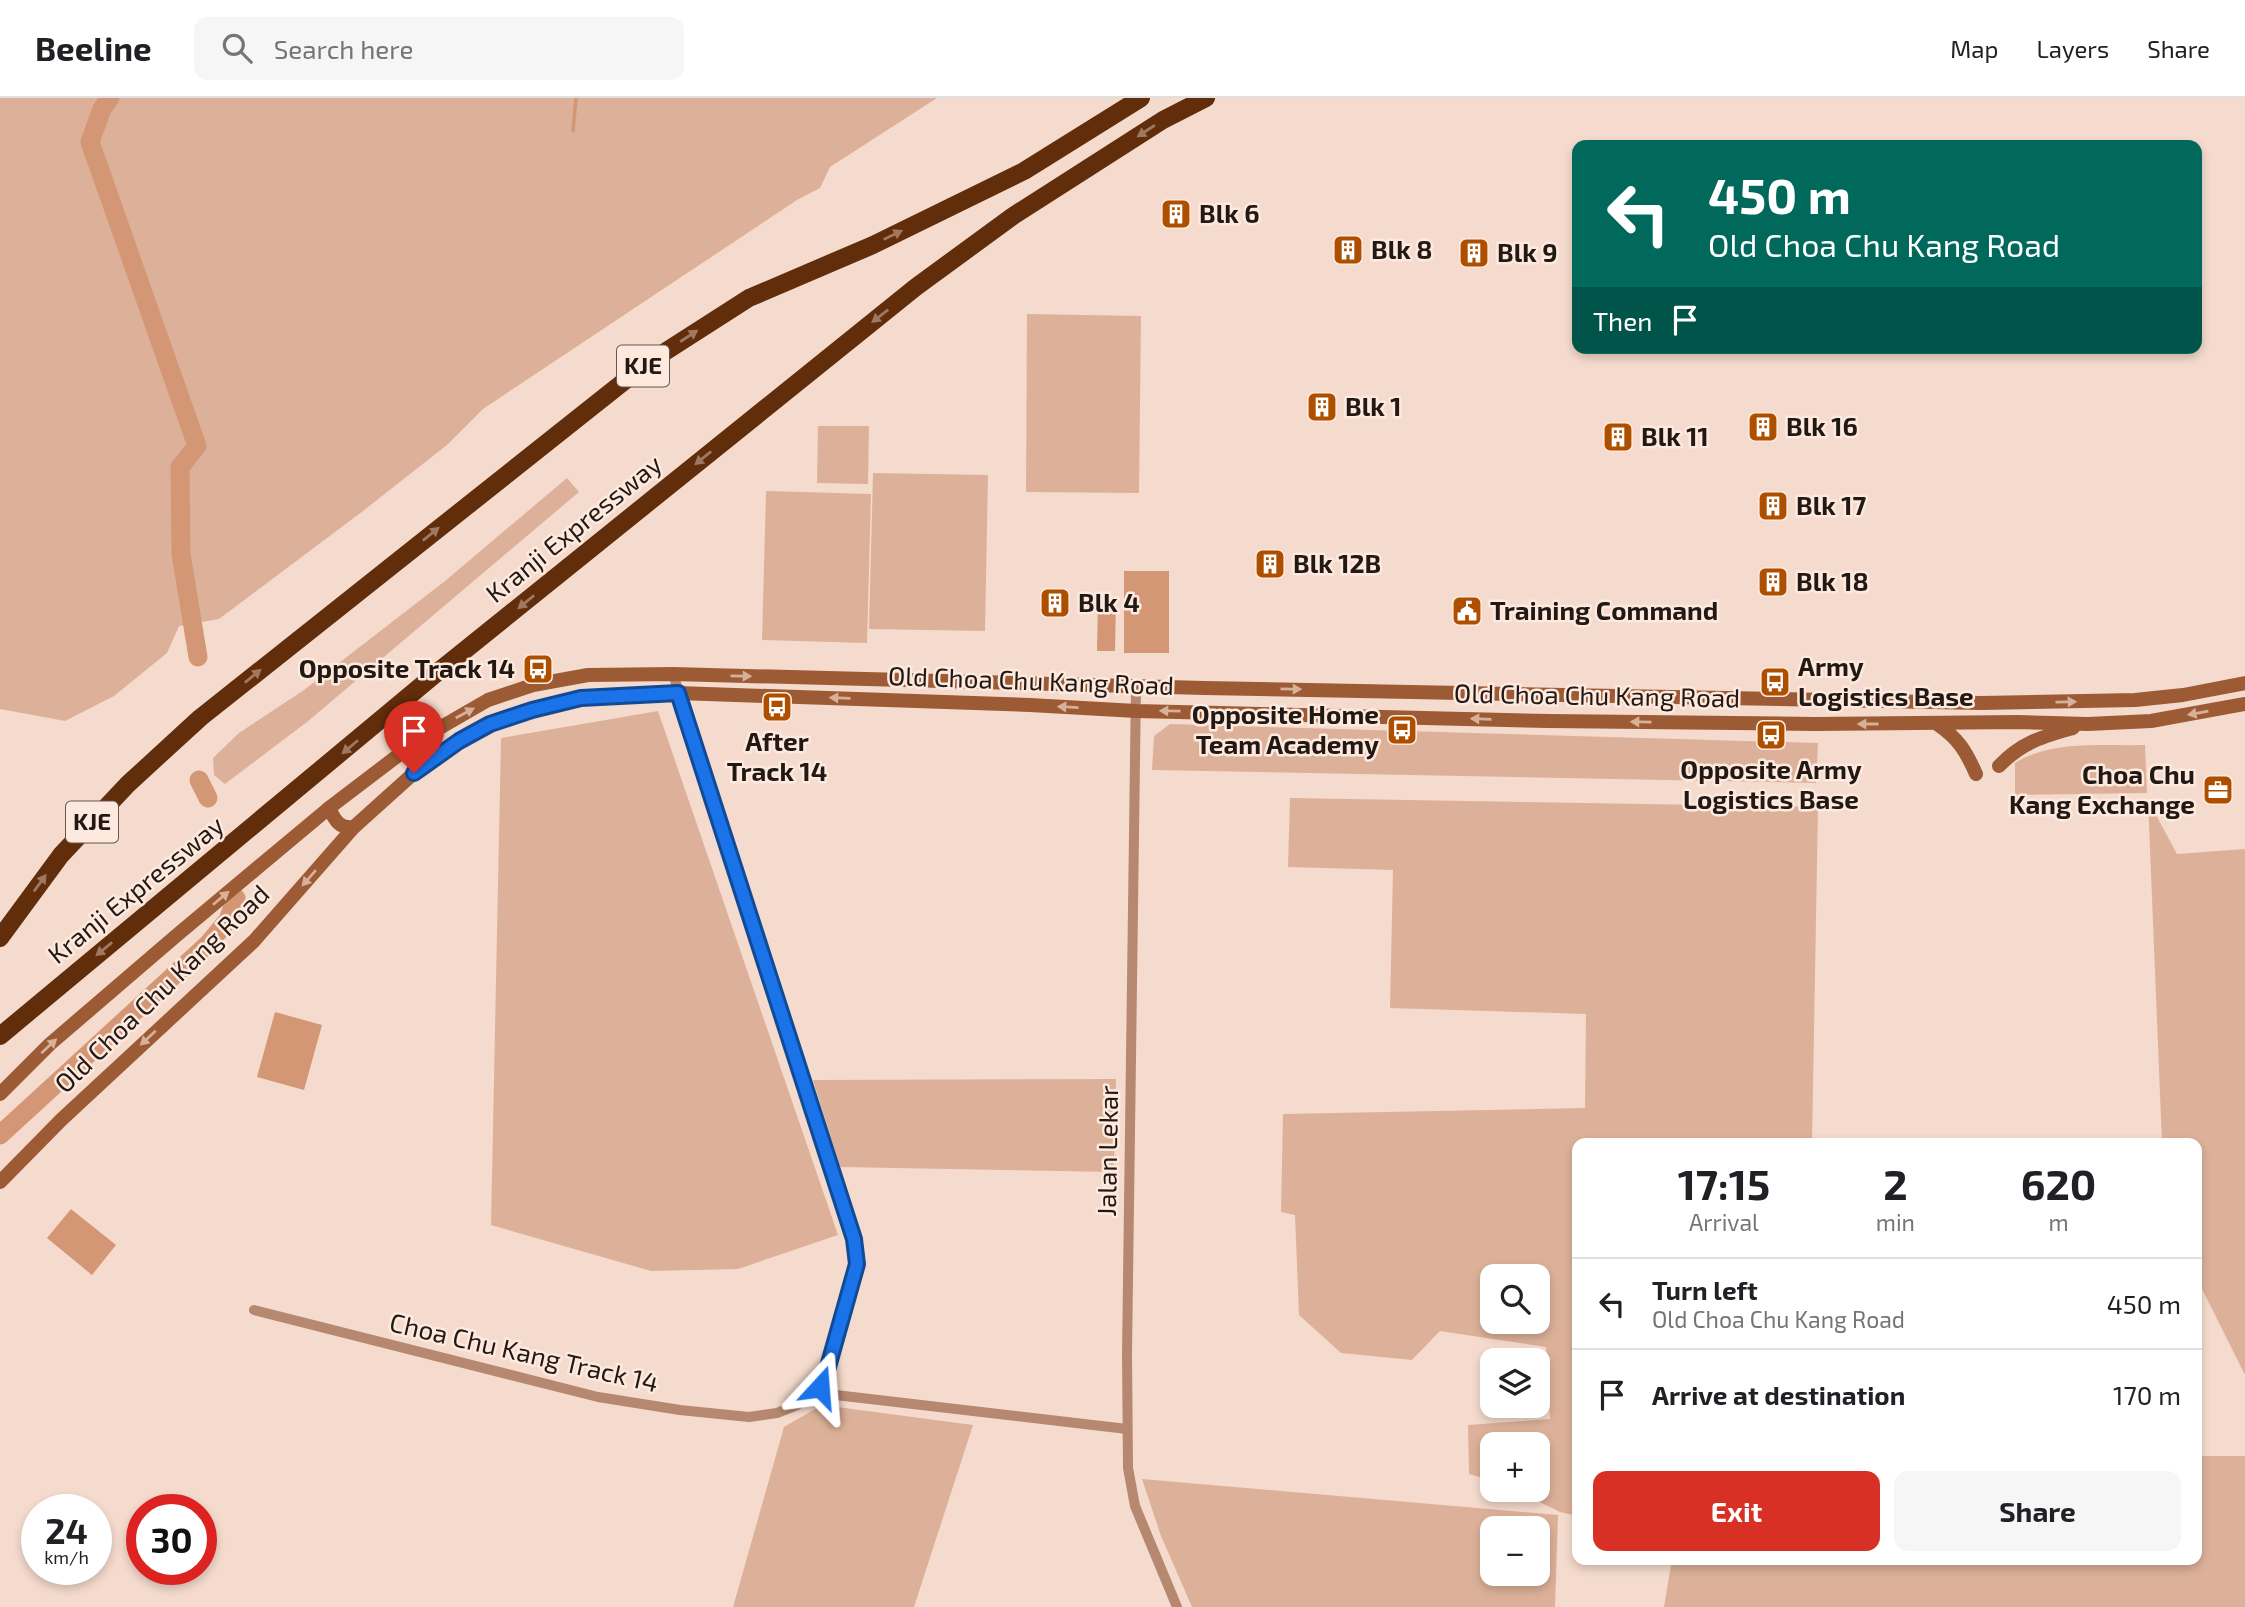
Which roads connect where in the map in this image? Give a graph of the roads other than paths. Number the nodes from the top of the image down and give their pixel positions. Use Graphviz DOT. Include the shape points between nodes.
graph roads {
  1 [pos="1141,98"];
  2 [pos="1206,98"];
  3 [pos="673,674"];
  4 [pos="2245,683"];
  5 [pos="1136,686"];
  6 [pos="678,693"];
  7 [pos="1534,695"];
  8 [pos="2245,704"];
  9 [pos="1136,711"];
  10 [pos="1549,721"];
  11 [pos="1937,723"];
  12 [pos="2088,723"];
  13 [pos="1999,766"];
  14 [pos="1976,774"];
  15 [pos="329,808"];
  16 [pos="354,827"];
  17 [pos="0,938"];
  18 [pos="4,1033"];
  19 [pos="0,1049"];
  20 [pos="0,1094"];
  21 [pos="0,1182"];
  22 [pos="254,1310"];
  23 [pos="820,1387"];
  24 [pos="1127,1429"];
  25 [pos="1177,1607"];
  17 -- 1 [label="highway, Kranji Expressway / KJE, one-way" via="61,855 128,784 200,718 646,364 749,298 873,245 1024,171"];
  2 -- 18 [label="highway, Kranji Expressway, one-way" via="1163,120 1013,216 916,287 439,671"];
  3 -- 5 [label="main road, Old Choa Chu Kang Road, one-way"];
  3 -- 6 [label="street"];
  15 -- 3 [label="main road, Old Choa Chu Kang Road, one-way" via="417,741 488,700 533,685 588,675"];
  7 -- 4 [label="main road, Old Choa Chu Kang Road, one-way" via="1997,703 2135,700"];
  5 -- 7 [label="main road, Old Choa Chu Kang Road, one-way"];
  5 -- 9 [label="street, Jalan Lekar"];
  9 -- 6 [label="main road, Old Choa Chu Kang Road, one-way"];
  6 -- 16 [label="main road, Old Choa Chu Kang Road" via="581,698 490,724 423,767"];
  6 -- 23 [label="street" via="854,1239 857,1264"];
  7 -- 10 [label="main road" via="1548,708"];
  8 -- 12 [label="main road, Old Choa Chu Kang Road, one-way" via="2151,721"];
  10 -- 9 [label="main road, Old Choa Chu Kang Road, one-way"];
  9 -- 24 [label="street, Jalan Lekar"];
  11 -- 10 [label="main road, Old Choa Chu Kang Road, one-way"];
  11 -- 12 [label="main road, Old Choa Chu Kang Road"];
  11 -- 14 [label="main road" via="1955,736"];
  12 -- 13 [label="main road" via="2036,738 2013,751"];
  15 -- 16 [label="main road" via="341,826"];
  20 -- 15 [label="main road, Old Choa Chu Kang Road, one-way" via="50,1044"];
  16 -- 21 [label="main road, Old Choa Chu Kang Road, one-way" via="254,941"];
  18 -- 19 [label="highway"];
  22 -- 23 [label="street, Choa Chu Kang Track 14" via="598,1397 680,1410 749,1417 777,1413 797,1405"];
  23 -- 24 [label="street" via="827,1394"];
  24 -- 25 [label="street, Jalan Lekar" via="1135,1506"];
}
